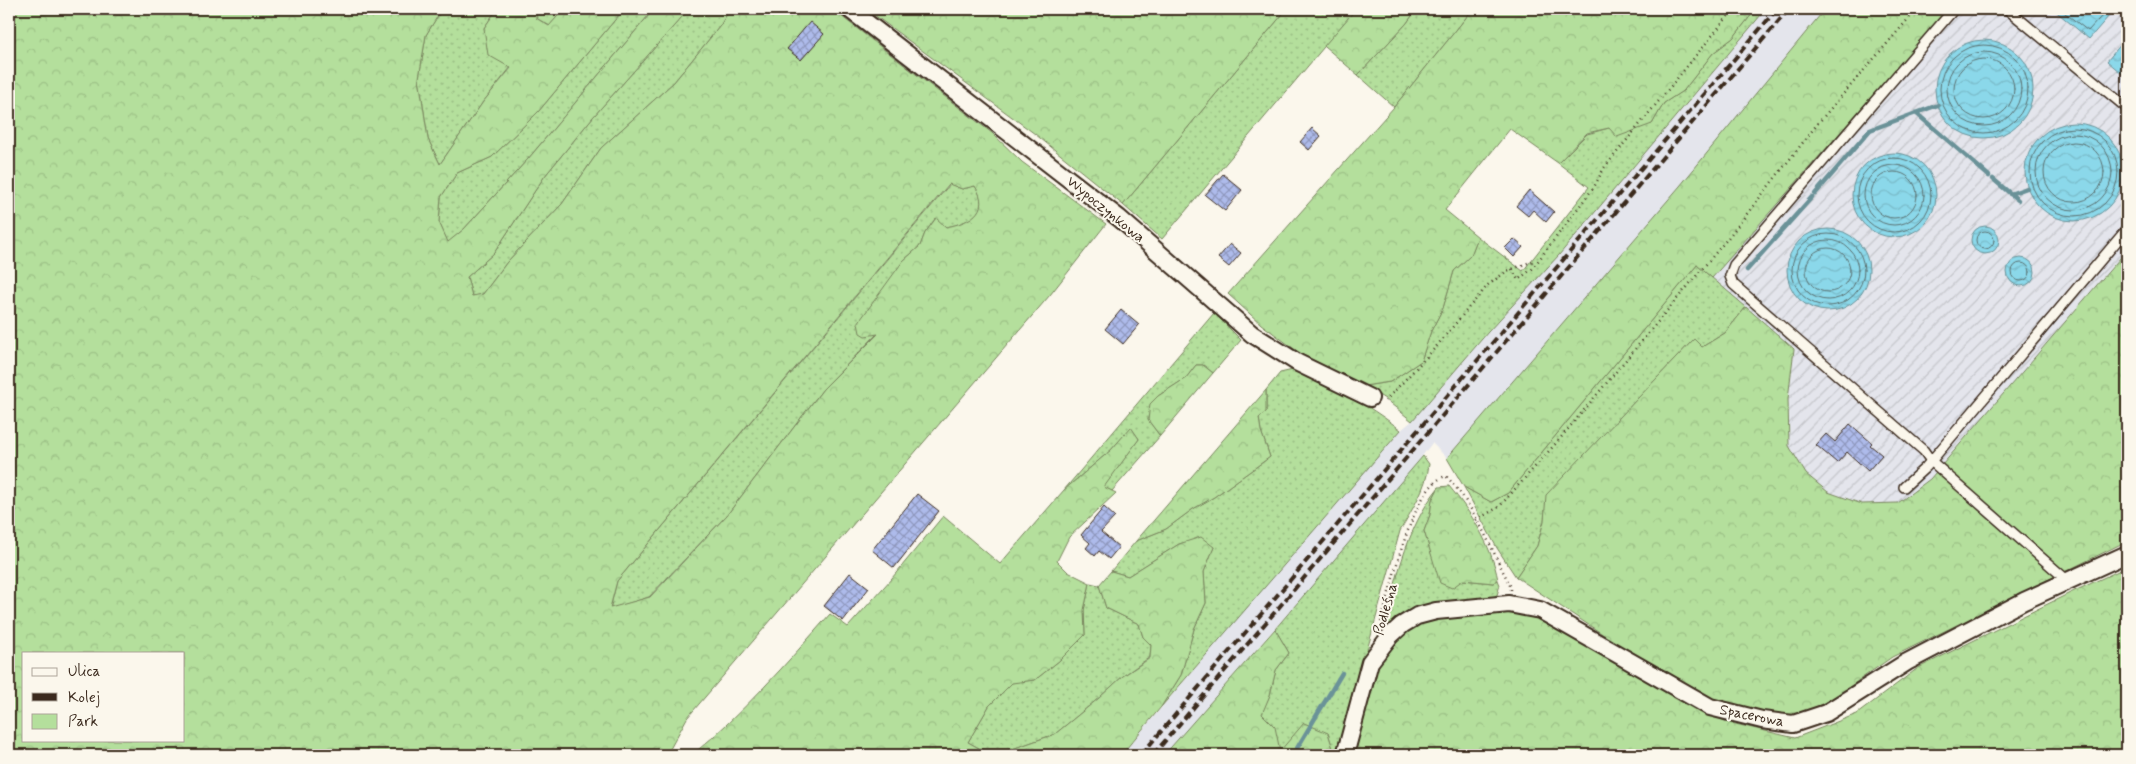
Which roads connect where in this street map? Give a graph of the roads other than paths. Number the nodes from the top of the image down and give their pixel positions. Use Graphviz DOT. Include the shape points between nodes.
graph roads {
  1 [pos="849,9"];
  2 [pos="1954,9"];
  3 [pos="2007,9"];
  4 [pos="2127,108"];
  5 [pos="2127,229"];
  6 [pos="1370,398"];
  7 [pos="1931,461"];
  8 [pos="1904,487"];
  9 [pos="2127,554"];
  10 [pos="2068,581"];
  11 [pos="1345,755"];
  1 -- 6 [label="street, Wypoczynkowa" via="1119,218 1252,334 1298,363"];
  2 -- 7 [label="lane" via="1734,264 1730,276 1734,284 1924,451"];
  3 -- 4 [label="lane"];
  5 -- 7 [label="lane"];
  7 -- 8 [label="lane"];
  7 -- 10 [label="lane"];
  9 -- 10 [label="street, Spacerowa"];
  10 -- 11 [label="street, Spacerowa" via="1907,662 1826,713 1794,724 1710,707 1540,610 1509,604 1436,611 1417,616 1396,630 1370,662"];
}
